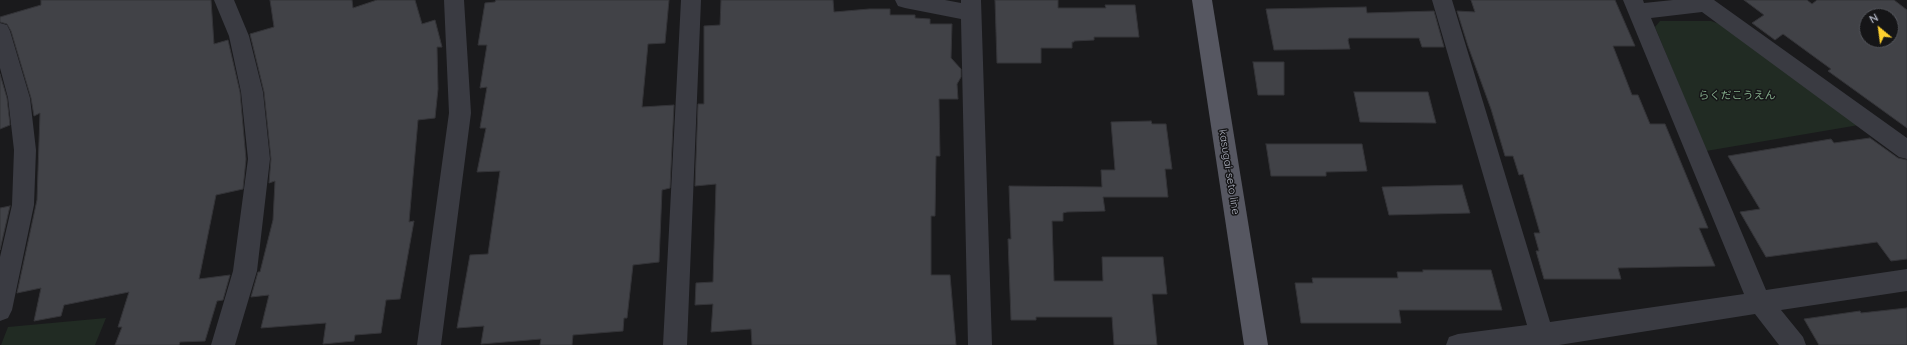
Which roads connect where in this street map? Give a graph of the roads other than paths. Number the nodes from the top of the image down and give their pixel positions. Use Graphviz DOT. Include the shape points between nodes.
graph roads {
  1 [pos="224,0"];
  2 [pos="454,0"];
  3 [pos="691,0"];
  4 [pos="905,0"];
  5 [pos="1202,0"];
  6 [pos="1442,0"];
  7 [pos="1636,6"];
  8 [pos="971,7"];
  9 [pos="0,31"];
  10 [pos="1907,150"];
  11 [pos="1907,280"];
  12 [pos="1759,301"];
  13 [pos="0,310"];
  14 [pos="1544,340"];
  15 [pos="222,345"];
  16 [pos="429,345"];
  17 [pos="675,345"];
  18 [pos="980,345"];
  19 [pos="1256,345"];
  20 [pos="1458,345"];
  21 [pos="1794,345"];
  1 -- 15 [label="street" via="239,36 252,92 259,159 245,271"];
  2 -- 16 [label="street" via="460,113"];
  3 -- 17 [label="street"];
  4 -- 8 [label="street"];
  5 -- 19 [label="main road, kasugai-seto line"];
  6 -- 14 [label="street"];
  7 -- 10 [label="street" via="1705,4"];
  7 -- 12 [label="street"];
  8 -- 18 [label="street"];
  9 -- 13 [label="street" via="19,98 25,150 23,205"];
  11 -- 12 [label="street"];
  12 -- 14 [label="street"];
  12 -- 21 [label="street"];
  14 -- 20 [label="street"];
}
